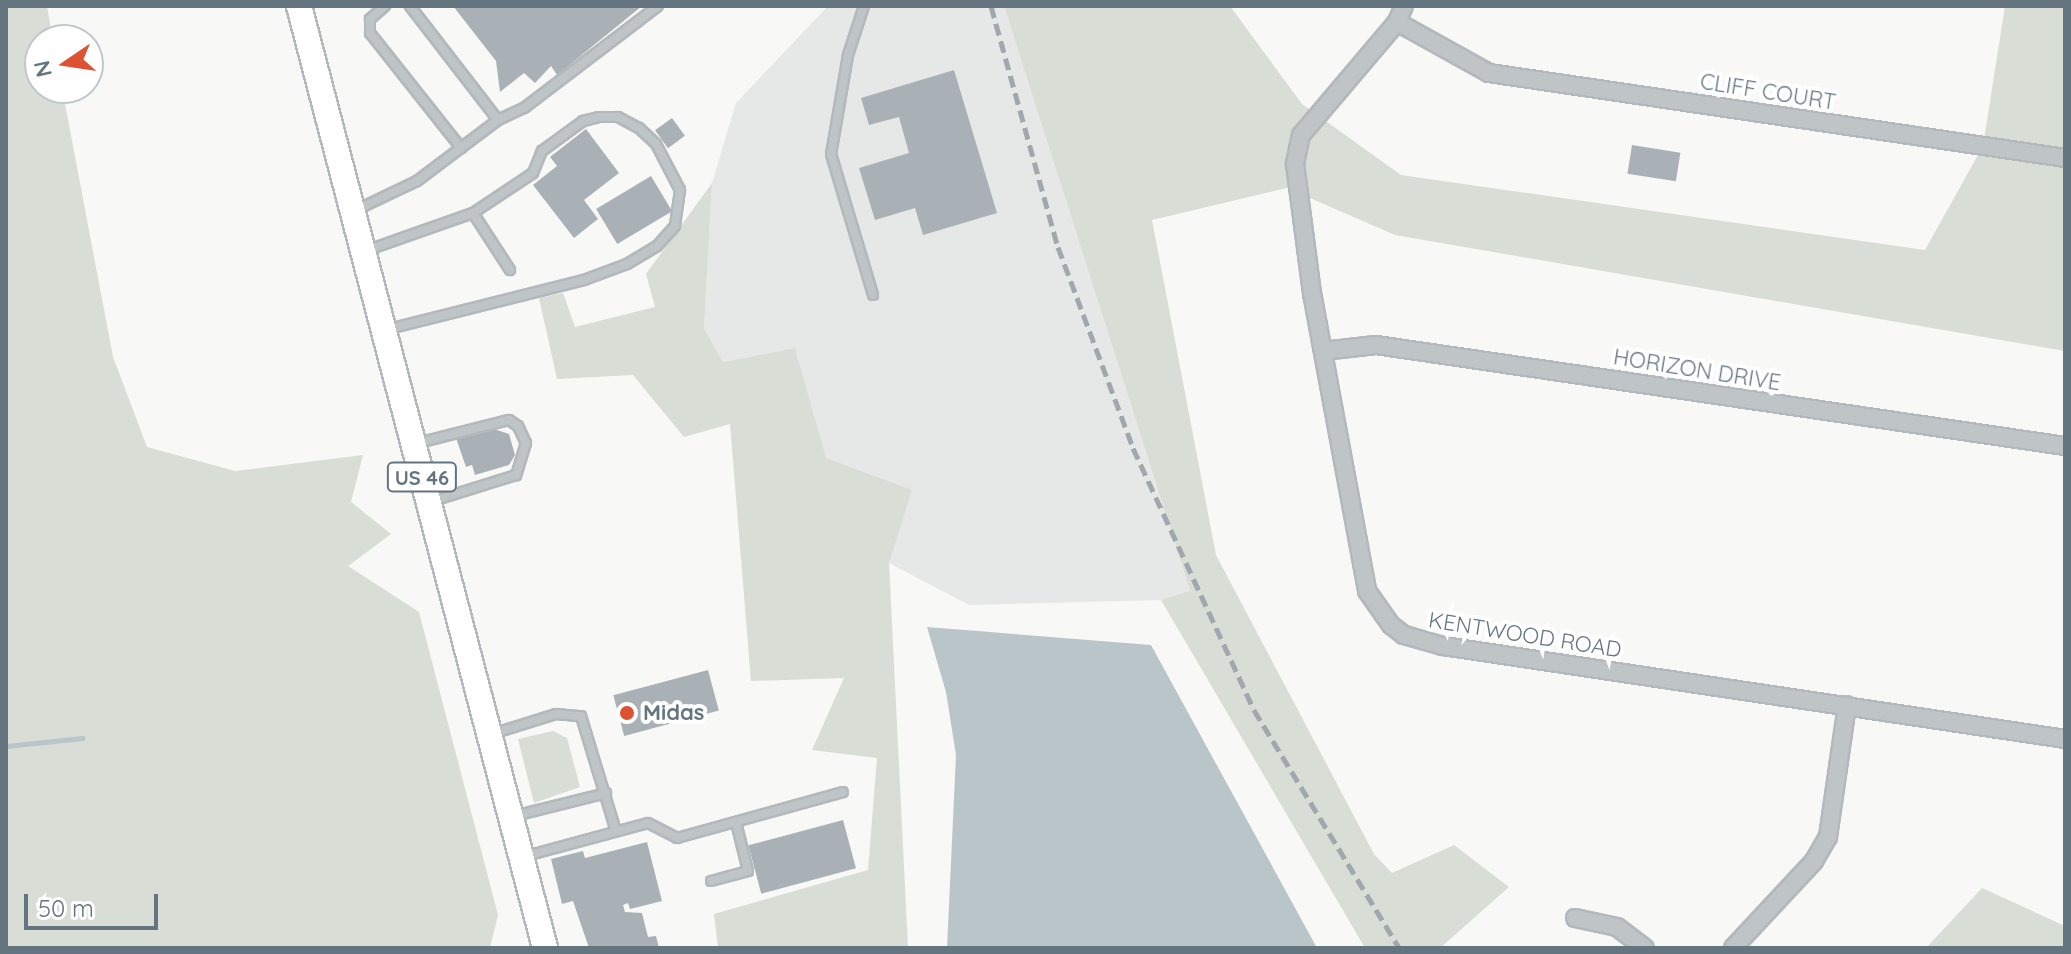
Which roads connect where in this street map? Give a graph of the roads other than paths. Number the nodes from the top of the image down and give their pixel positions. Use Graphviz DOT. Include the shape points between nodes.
graph roads {
  1 [pos="299,6"];
  2 [pos="385,6"];
  3 [pos="410,6"];
  4 [pos="658,6"];
  5 [pos="864,6"];
  6 [pos="1401,14"];
  7 [pos="1465,64"];
  8 [pos="498,120"];
  9 [pos="461,148"];
  10 [pos="2065,158"];
  11 [pos="353,211"];
  12 [pos="473,213"];
  13 [pos="363,251"];
  14 [pos="510,270"];
  15 [pos="873,295"];
  16 [pos="384,330"];
  17 [pos="1323,351"];
  18 [pos="413,444"];
  19 [pos="2065,446"];
  20 [pos="428,502"];
  21 [pos="1847,705"];
  22 [pos="489,735"];
  23 [pos="2065,739"];
  24 [pos="843,792"];
  25 [pos="606,793"];
  26 [pos="511,817"];
  27 [pos="736,822"];
  28 [pos="616,831"];
  29 [pos="521,857"];
  30 [pos="711,881"];
  31 [pos="1575,918"];
  32 [pos="545,948"];
  33 [pos="1645,948"];
  34 [pos="1733,948"];
  1 -- 11 [label="main road, US 46"];
  2 -- 9 [label="lane" via="370,19 370,33"];
  3 -- 8 [label="lane"];
  4 -- 8 [label="lane" via="524,108"];
  5 -- 15 [label="lane" via="842,85 831,154"];
  6 -- 7 [label="street, KENTWOOD ROAD"];
  6 -- 17 [label="street, KENTWOOD ROAD" via="1301,135 1295,185"];
  7 -- 10 [label="street, CLIFF COURT" via="1489,73"];
  8 -- 9 [label="lane"];
  9 -- 11 [label="lane" via="417,181"];
  11 -- 13 [label="main road, US 46"];
  12 -- 13 [label="lane"];
  12 -- 14 [label="lane"];
  12 -- 16 [label="lane" via="533,173 542,151 583,121 599,117 618,117 639,128 656,144 680,190 675,226 657,246 627,264 584,280"];
  13 -- 16 [label="main road, US 46"];
  16 -- 18 [label="main road, US 46"];
  17 -- 19 [label="street, HORIZON DRIVE" via="1376,345"];
  17 -- 21 [label="street, KENTWOOD ROAD" via="1367,591 1379,612 1404,635 1443,646"];
  18 -- 20 [label="main road, US 46"];
  18 -- 20 [label="lane" via="500,420 515,422 526,443 516,475"];
  20 -- 22 [label="main road, US 46"];
  21 -- 23 [label="street, KENTWOOD ROAD"];
  21 -- 34 [label="street" via="1828,837 1814,861"];
  22 -- 25 [label="lane" via="556,714 578,713 588,724"];
  22 -- 26 [label="main road, US 46"];
  24 -- 27 [label="lane"];
  25 -- 26 [label="lane"];
  25 -- 28 [label="lane"];
  26 -- 29 [label="main road, US 46"];
  27 -- 28 [label="lane" via="677,838 648,823"];
  27 -- 30 [label="lane" via="748,871"];
  28 -- 29 [label="lane"];
  29 -- 32 [label="main road, US 46"];
  31 -- 33 [label="street" via="1617,927"];
}
